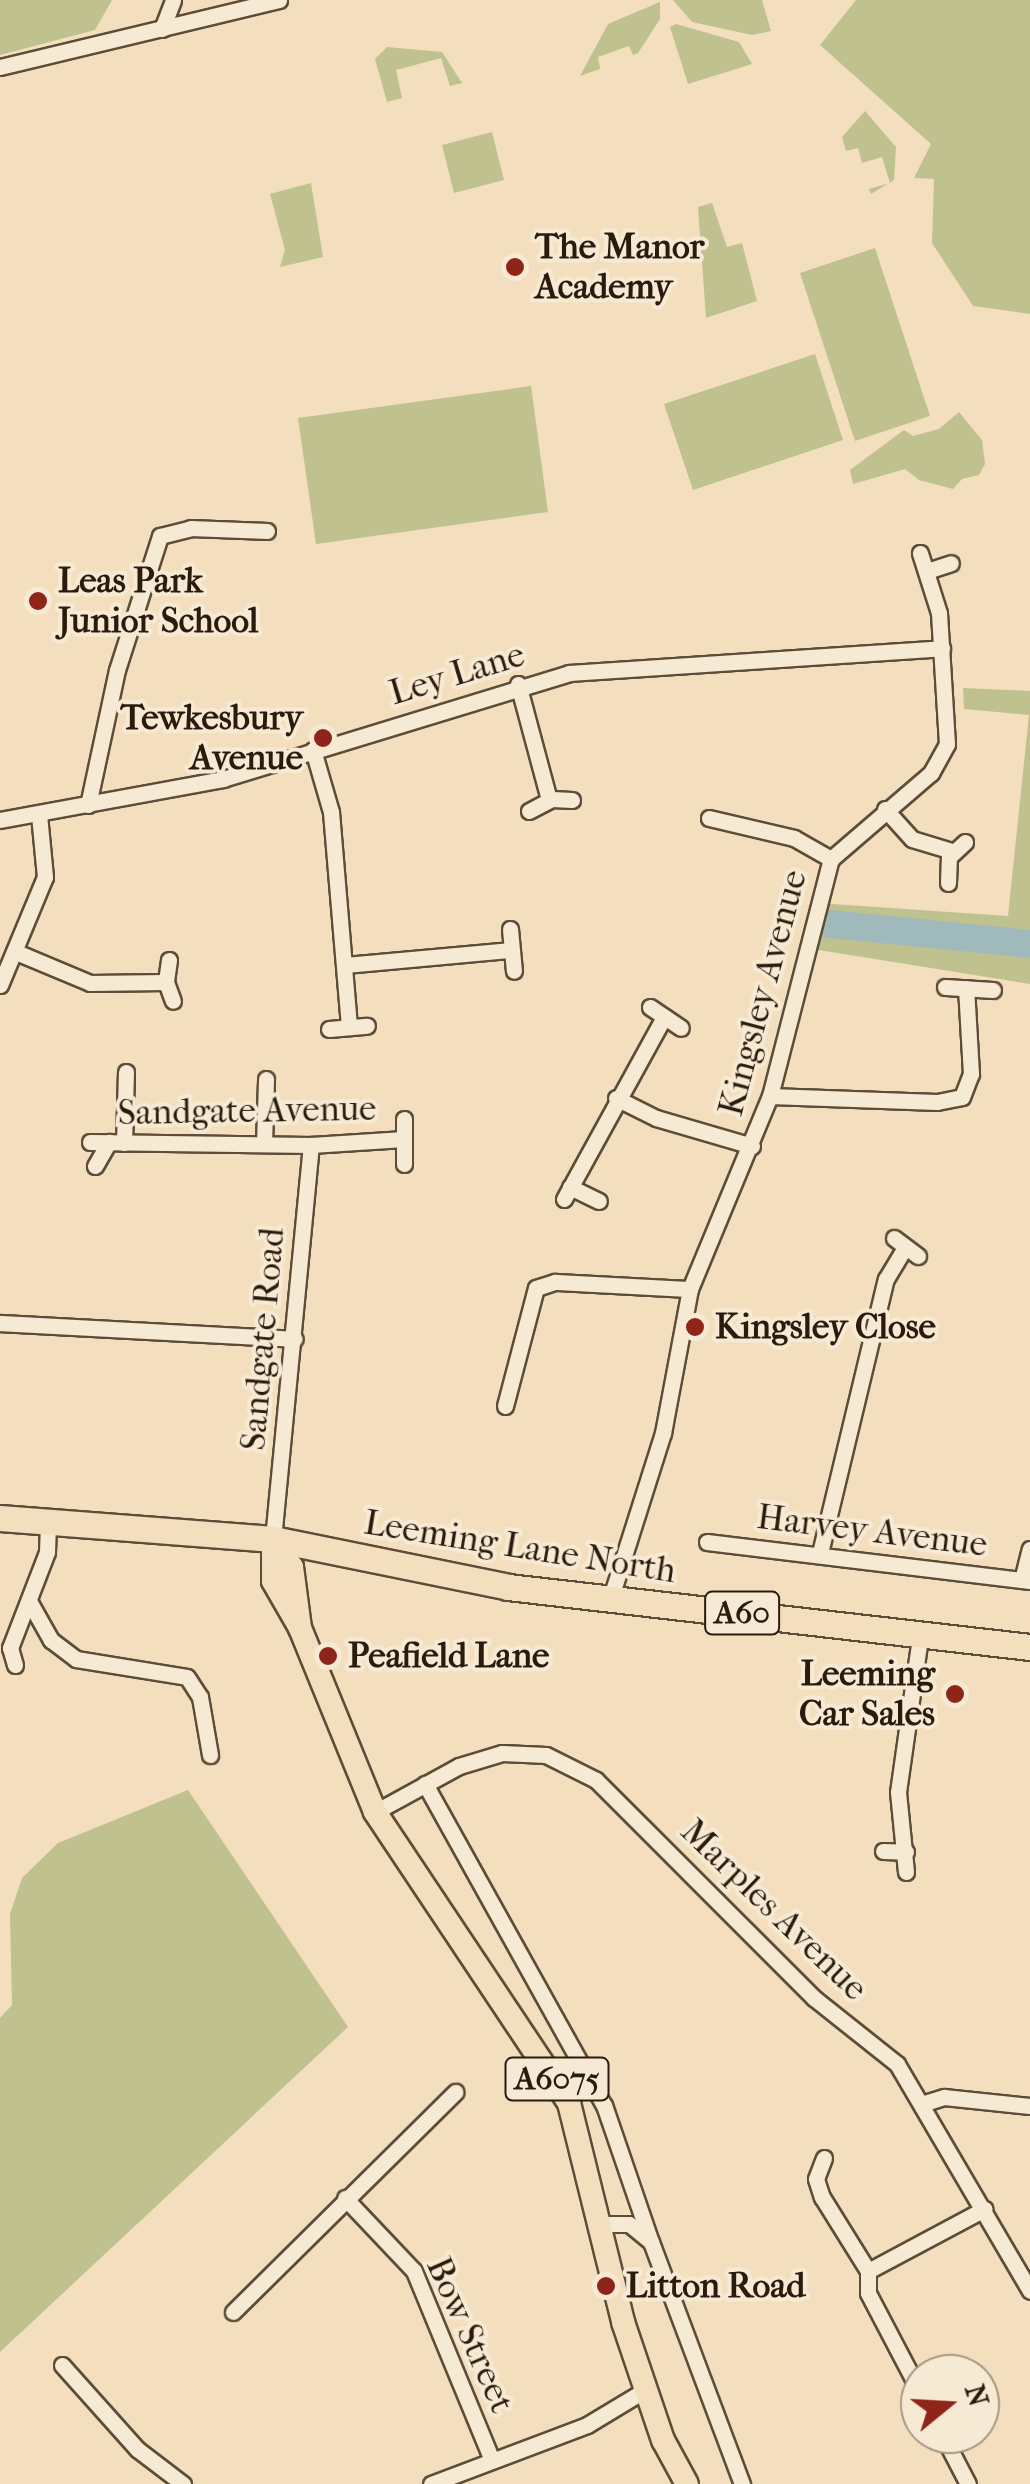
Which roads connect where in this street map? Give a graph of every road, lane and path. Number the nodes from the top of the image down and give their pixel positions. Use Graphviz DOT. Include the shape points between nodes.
graph roads {
  1 [pos="173,0"];
  2 [pos="279,0"];
  3 [pos="244,4"];
  4 [pos="162,29"];
  5 [pos="0,67"];
  6 [pos="267,531"];
  7 [pos="920,553"];
  8 [pos="951,563"];
  9 [pos="927,571"];
  10 [pos="942,648"];
  11 [pos="518,684"];
  12 [pos="313,750"];
  13 [pos="549,800"];
  14 [pos="572,800"];
  15 [pos="88,805"];
  16 [pos="886,809"];
  17 [pos="530,810"];
  18 [pos="39,815"];
  19 [pos="709,818"];
  20 [pos="0,820"];
  21 [pos="831,860"];
  22 [pos="948,883"];
  23 [pos="510,929"];
  24 [pos="512,950"];
  25 [pos="16,952"];
  26 [pos="169,960"];
  27 [pos="345,965"];
  28 [pos="514,971"];
  29 [pos="166,982"];
  30 [pos="0,986"];
  31 [pos="946,987"];
  32 [pos="966,988"];
  33 [pos="993,990"];
  34 [pos="173,1001"];
  35 [pos="650,1007"];
  36 [pos="664,1017"];
  37 [pos="368,1026"];
  38 [pos="349,1027"];
  39 [pos="681,1028"];
  40 [pos="329,1029"];
  41 [pos="126,1072"];
  42 [pos="266,1079"];
  43 [pos="770,1096"];
  44 [pos="616,1098"];
  45 [pos="404,1119"];
  46 [pos="404,1139"];
  47 [pos="90,1142"];
  48 [pos="117,1142"];
  49 [pos="264,1144"];
  50 [pos="311,1145"];
  51 [pos="752,1146"];
  52 [pos="404,1164"];
  53 [pos="95,1166"];
  54 [pos="598,1201"];
  55 [pos="906,1247"];
  56 [pos="690,1289"];
  57 [pos="0,1323"];
  58 [pos="295,1338"];
  59 [pos="489,1384"];
  60 [pos="509,1387"];
  61 [pos="505,1406"];
  62 [pos="0,1518"];
  63 [pos="48,1519"];
  64 [pos="273,1539"];
  65 [pos="707,1542"];
  66 [pos="1030,1549"];
  67 [pos="820,1553"];
  68 [pos="1026,1581"];
  69 [pos="610,1600"];
  70 [pos="30,1601"];
  71 [pos="921,1631"];
  72 [pos="1030,1647"];
  73 [pos="15,1666"];
  74 [pos="210,1755"];
  75 [pos="426,1784"];
  76 [pos="375,1812"];
  77 [pos="883,1851"];
  78 [pos="906,1852"];
  79 [pos="906,1872"];
  80 [pos="454,2092"];
  81 [pos="925,2102"];
  82 [pos="1030,2106"];
  83 [pos="824,2158"];
  84 [pos="345,2198"];
  85 [pos="984,2209"];
  86 [pos="600,2224"];
  87 [pos="651,2242"];
  88 [pos="868,2271"];
  89 [pos="1030,2292"];
  90 [pos="233,2312"];
  91 [pos="900,2354"];
  92 [pos="62,2366"];
  93 [pos="644,2390"];
  94 [pos="952,2454"];
  95 [pos="492,2458"];
  96 [pos="182,2484"];
  97 [pos="431,2484"];
  98 [pos="687,2484"];
  99 [pos="742,2484"];
  100 [pos="968,2484"];
  1 -- 4 [label="street"];
  2 -- 3 [label="street"];
  3 -- 4 [label="street"];
  4 -- 5 [label="street"];
  6 -- 15 [label="street" via="191,528 160,536 117,670"];
  7 -- 9 [label="street, Kingsley Avenue"];
  8 -- 9 [label="street"];
  9 -- 10 [label="street, Kingsley Avenue"];
  10 -- 11 [label="street, Ley Lane" via="569,673"];
  10 -- 16 [label="street, Kingsley Avenue" via="948,728 942,760"];
  11 -- 12 [label="street, Ley Lane"];
  11 -- 13 [label="street"];
  12 -- 15 [label="street, Ley Lane" via="222,779"];
  12 -- 27 [label="street" via="331,812"];
  13 -- 14 [label="street"];
  13 -- 17 [label="street"];
  15 -- 18 [label="street, Ley Lane"];
  16 -- 21 [label="street, Kingsley Avenue"];
  16 -- 22 [label="street" via="912,839 959,846"];
  18 -- 20 [label="street, Ley Lane"];
  18 -- 25 [label="street" via="45,878"];
  19 -- 21 [label="street" via="794,838"];
  21 -- 43 [label="street, Kingsley Avenue"];
  23 -- 24 [label="street"];
  24 -- 27 [label="street"];
  24 -- 28 [label="street"];
  25 -- 29 [label="street" via="90,983"];
  25 -- 30 [label="street"];
  26 -- 29 [label="street"];
  27 -- 38 [label="street"];
  29 -- 34 [label="street"];
  31 -- 32 [label="street"];
  32 -- 33 [label="street"];
  32 -- 43 [label="street" via="970,1074 962,1096 938,1102"];
  35 -- 36 [label="street"];
  36 -- 39 [label="street"];
  36 -- 44 [label="street"];
  37 -- 38 [label="street"];
  38 -- 40 [label="street"];
  41 -- 48 [label="street"];
  42 -- 49 [label="street"];
  43 -- 51 [label="street, Kingsley Avenue"];
  44 -- 51 [label="street" via="656,1118"];
  44 -- 54 [label="street" via="567,1193"];
  45 -- 46 [label="street"];
  46 -- 50 [label="street, Sandgate Avenue"];
  46 -- 52 [label="street"];
  47 -- 48 [label="street, Sandgate Avenue"];
  48 -- 49 [label="street, Sandgate Avenue"];
  48 -- 53 [label="street"];
  49 -- 50 [label="street, Sandgate Avenue"];
  50 -- 58 [label="street, Sandgate Road"];
  51 -- 56 [label="street, Kingsley Avenue"];
  55 -- 67 [label="street" via="886,1279"];
  56 -- 60 [label="street" via="556,1282 536,1288"];
  56 -- 69 [label="street, Kingsley Avenue" via="664,1433"];
  57 -- 58 [label="street"];
  58 -- 64 [label="street, Sandgate Road"];
  59 -- 60 [label="street"];
  60 -- 61 [label="street"];
  62 -- 63 [label="highway, Leeming Lane North / A60"];
  63 -- 64 [label="highway, Leeming Lane North / A60"];
  63 -- 70 [label="street" via="47,1552"];
  64 -- 69 [label="highway, Leeming Lane North / A60" via="508,1587"];
  64 -- 76 [label="main road, A6075" via="273,1582 300,1628"];
  65 -- 67 [label="street, Harvey Avenue"];
  66 -- 68 [label="street"];
  67 -- 68 [label="street, Harvey Avenue"];
  69 -- 71 [label="highway, Leeming Lane North / A60"];
  70 -- 73 [label="street" via="10,1648"];
  70 -- 74 [label="street" via="50,1640 76,1659 187,1677 200,1698"];
  71 -- 72 [label="highway, Leeming Lane North / A60"];
  71 -- 78 [label="street" via="898,1792"];
  75 -- 76 [label="street, Marples Avenue"];
  75 -- 81 [label="street, Marples Avenue" via="502,1753 546,1755 596,1780 814,1998 897,2064"];
  75 -- 87 [label="street" via="604,2104"];
  76 -- 86 [label="main road, A6075" via="554,2073 579,2130"];
  77 -- 78 [label="street"];
  78 -- 79 [label="street"];
  80 -- 84 [label="street"];
  81 -- 82 [label="street" via="944,2096"];
  81 -- 85 [label="street, Marples Avenue"];
  83 -- 88 [label="street" via="816,2179 822,2197"];
  84 -- 90 [label="street"];
  84 -- 95 [label="street, Bow Street" via="414,2271"];
  85 -- 88 [label="street"];
  85 -- 89 [label="street, Marples Avenue"];
  86 -- 87 [label="street" via="629,2224"];
  86 -- 93 [label="main road, A6075"];
  87 -- 99 [label="street"];
  88 -- 91 [label="street" via="868,2293"];
  92 -- 96 [label="street" via="137,2449"];
  93 -- 95 [label="street" via="587,2425"];
  93 -- 98 [label="main road, A6075"];
  94 -- 100 [label="street"];
  95 -- 97 [label="street"];
}
